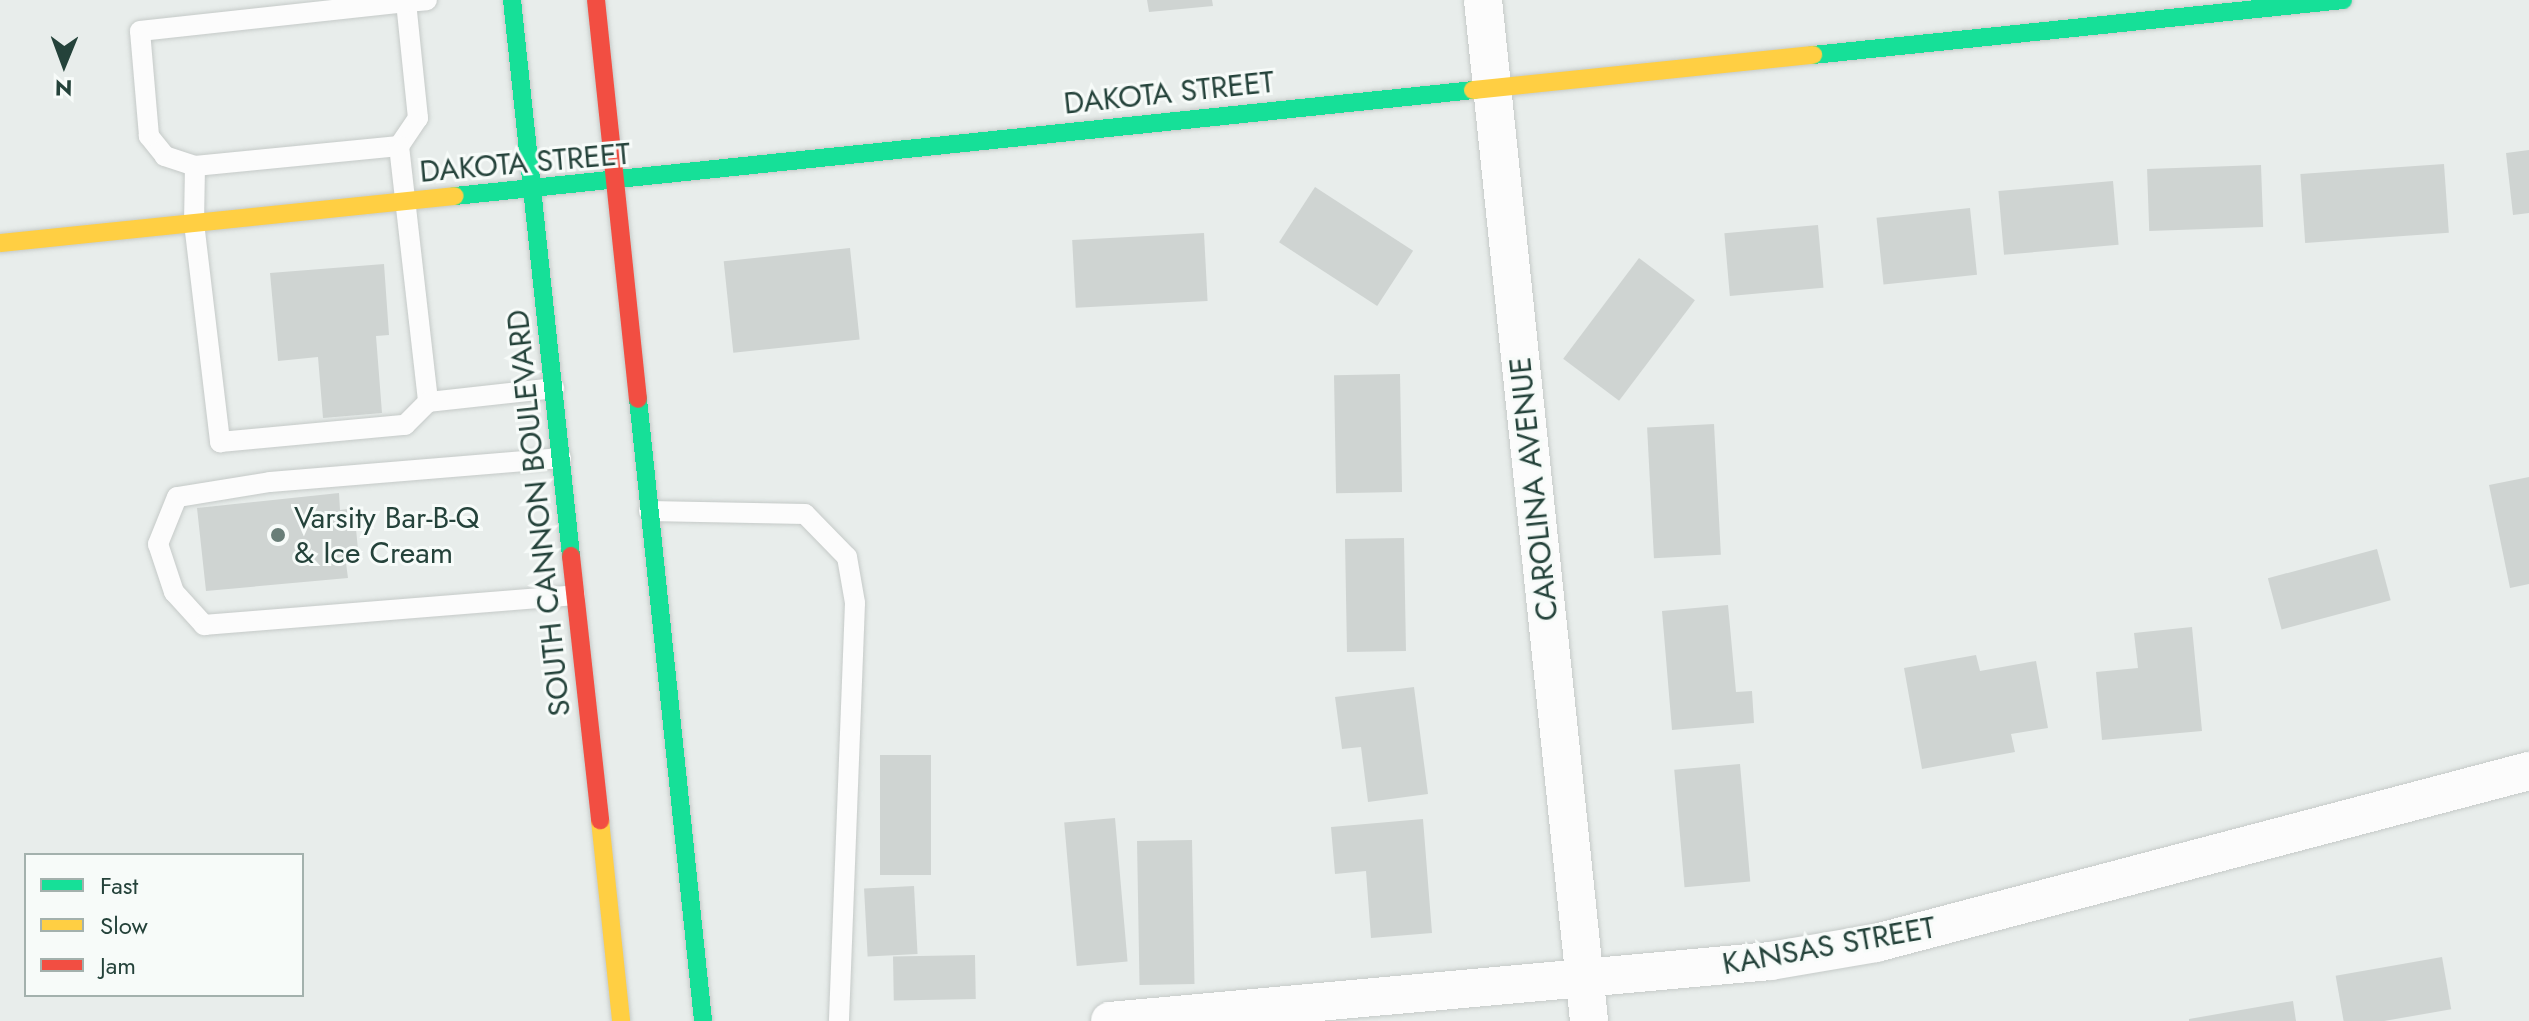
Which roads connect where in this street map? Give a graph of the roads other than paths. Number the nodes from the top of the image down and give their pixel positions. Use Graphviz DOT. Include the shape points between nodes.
graph roads {
  1 [pos="512,0"];
  2 [pos="596,0"];
  3 [pos="1483,0"];
  4 [pos="2343,0"];
  5 [pos="417,1"];
  6 [pos="2137,11"];
  7 [pos="1493,88"];
  8 [pos="399,146"];
  9 [pos="195,166"];
  10 [pos="615,183"];
  11 [pos="533,190"];
  12 [pos="406,203"];
  13 [pos="194,223"];
  14 [pos="0,243"];
  15 [pos="554,388"];
  16 [pos="428,402"];
  17 [pos="561,458"];
  18 [pos="649,511"];
  19 [pos="575,595"];
  20 [pos="2529,771"];
  21 [pos="1584,978"];
  22 [pos="621,1021"];
  23 [pos="703,1021"];
  24 [pos="839,1021"];
  25 [pos="1110,1021"];
  26 [pos="1589,1021"];
  1 -- 11 [label="street, SOUTH CANNON BOULEVARD"];
  2 -- 10 [label="street"];
  3 -- 7 [label="street, CAROLINA AVENUE"];
  4 -- 6 [label="street, DAKOTA STREET"];
  5 -- 8 [label="lane" via="418,118"];
  5 -- 9 [label="lane" via="140,31 149,136 165,156"];
  6 -- 7 [label="street, DAKOTA STREET"];
  7 -- 10 [label="street, DAKOTA STREET"];
  7 -- 21 [label="street, CAROLINA AVENUE"];
  8 -- 9 [label="lane"];
  8 -- 12 [label="lane"];
  9 -- 13 [label="lane"];
  10 -- 11 [label="street, DAKOTA STREET"];
  10 -- 18 [label="street"];
  11 -- 12 [label="street, DAKOTA STREET"];
  11 -- 15 [label="street, SOUTH CANNON BOULEVARD"];
  12 -- 13 [label="street, DAKOTA STREET"];
  12 -- 16 [label="lane"];
  13 -- 14 [label="street, DAKOTA STREET"];
  13 -- 16 [label="lane" via="220,442 405,425"];
  15 -- 16 [label="lane"];
  15 -- 17 [label="street, SOUTH CANNON BOULEVARD"];
  17 -- 19 [label="street, SOUTH CANNON BOULEVARD"];
  17 -- 19 [label="lane" via="270,482 177,497 158,544 174,592 204,625"];
  18 -- 23 [label="street"];
  18 -- 24 [label="lane" via="805,514 847,557 855,603"];
  19 -- 22 [label="street, SOUTH CANNON BOULEVARD"];
  20 -- 21 [label="street, KANSAS STREET" via="1876,943"];
  21 -- 25 [label="street, KANSAS STREET"];
  21 -- 26 [label="street, CAROLINA AVENUE"];
}
